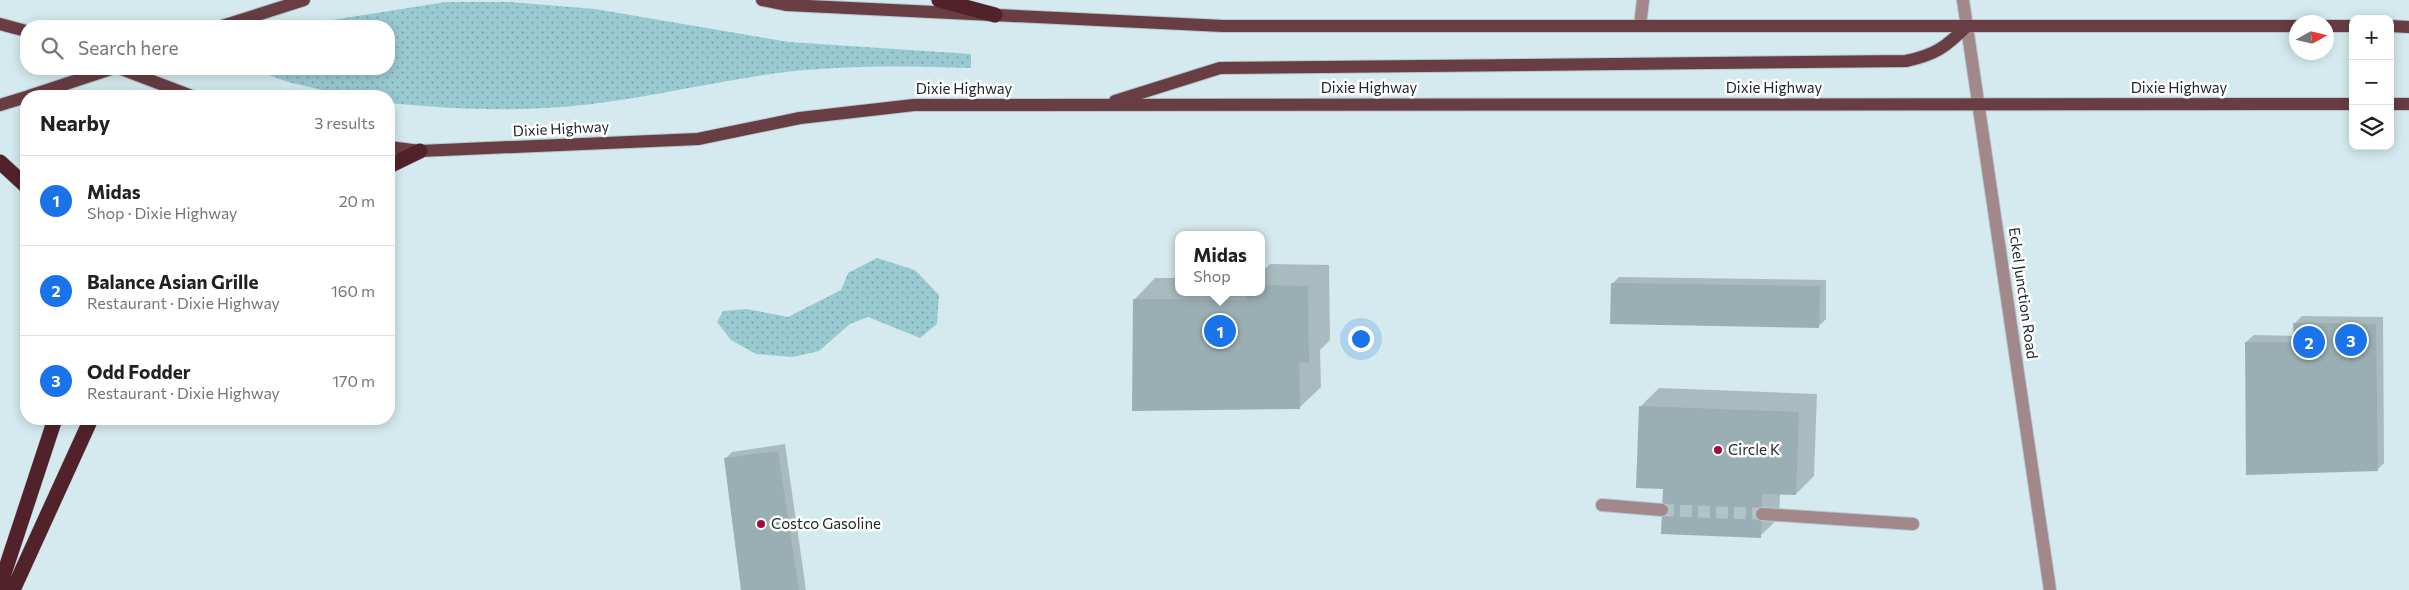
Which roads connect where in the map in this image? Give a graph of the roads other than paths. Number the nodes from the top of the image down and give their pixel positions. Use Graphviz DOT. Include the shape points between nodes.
graph roads {
  1 [pos="304,0"];
  2 [pos="762,0"];
  3 [pos="939,0"];
  4 [pos="1643,0"];
  5 [pos="1963,0"];
  6 [pos="995,15"];
  7 [pos="241,20"];
  8 [pos="0,24"];
  9 [pos="1640,26"];
  10 [pos="1967,26"];
  11 [pos="2289,26"];
  12 [pos="2334,26"];
  13 [pos="2349,26"];
  14 [pos="2394,26"];
  15 [pos="2409,26"];
  16 [pos="20,29"];
  17 [pos="93,75"];
  18 [pos="137,75"];
  19 [pos="49,90"];
  20 [pos="176,90"];
  21 [pos="20,99"];
  22 [pos="2349,104"];
  23 [pos="2394,104"];
  24 [pos="2409,104"];
  25 [pos="0,105"];
  26 [pos="1103,105"];
  27 [pos="1979,105"];
  28 [pos="395,148"];
  29 [pos="420,151"];
  30 [pos="0,162"];
  31 [pos="395,163"];
  32 [pos="20,180"];
  33 [pos="53,425"];
  34 [pos="88,425"];
  35 [pos="1602,505"];
  36 [pos="1662,510"];
  37 [pos="1762,514"];
  38 [pos="1913,524"];
  39 [pos="0,586"];
  40 [pos="13,590"];
  41 [pos="2050,590"];
  1 -- 7 [label="main road"];
  2 -- 6 [label="main road" via="787,5"];
  3 -- 6 [label="highway"];
  4 -- 9 [label="street"];
  5 -- 10 [label="street, Eckel Junction Road"];
  6 -- 9 [label="main road" via="1223,26"];
  8 -- 16 [label="main road"];
  9 -- 10 [label="main road"];
  10 -- 11 [label="main road"];
  10 -- 26 [label="main road" via="1947,46 1927,57 1906,61 1220,68"];
  10 -- 27 [label="street, Eckel Junction Road"];
  12 -- 13 [label="main road"];
  14 -- 15 [label="main road"];
  17 -- 19 [label="main road"];
  18 -- 20 [label="main road"];
  21 -- 25 [label="main road"];
  22 -- 27 [label="main road, Dixie Highway"];
  23 -- 24 [label="main road"];
  26 -- 27 [label="main road, Dixie Highway"];
  26 -- 29 [label="main road, Dixie Highway" via="914,105 800,118 698,139"];
  27 -- 41 [label="street, Eckel Junction Road"];
  28 -- 29 [label="main road, Dixie Highway"];
  29 -- 31 [label="highway"];
  30 -- 32 [label="highway"];
  33 -- 39 [label="highway"];
  34 -- 40 [label="highway"];
  35 -- 36 [label="street"];
  37 -- 38 [label="street"];
}
